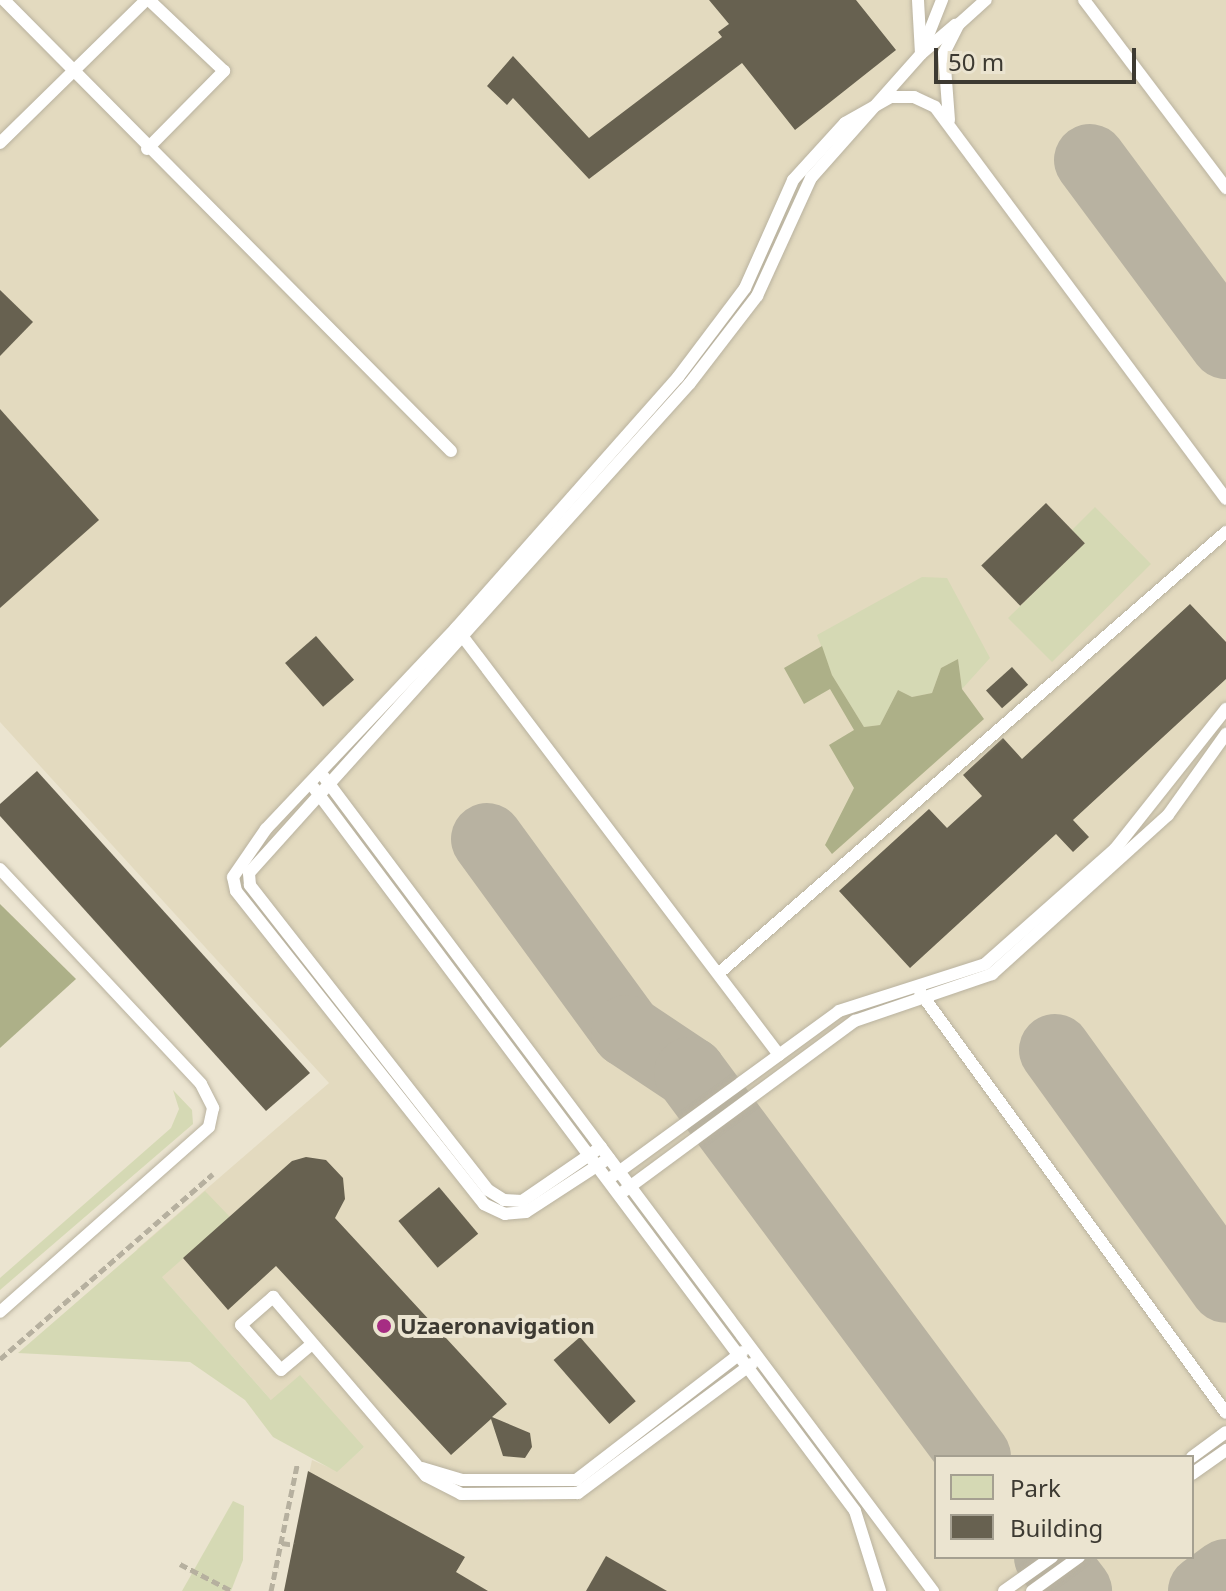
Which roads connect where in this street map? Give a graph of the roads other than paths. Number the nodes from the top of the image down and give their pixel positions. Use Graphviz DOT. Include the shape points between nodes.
graph roads {
  1 [pos="4,0"];
  2 [pos="147,0"];
  3 [pos="918,0"];
  4 [pos="942,0"];
  5 [pos="986,0"];
  6 [pos="1078,0"];
  7 [pos="1084,0"];
  8 [pos="1096,11"];
  9 [pos="970,12"];
  10 [pos="921,54"];
  11 [pos="71,73"];
  12 [pos="886,99"];
  13 [pos="951,127"];
  14 [pos="0,143"];
  15 [pos="147,149"];
  16 [pos="1226,188"];
  17 [pos="451,451"];
  18 [pos="1226,499"];
  19 [pos="1226,532"];
  20 [pos="460,633"];
  21 [pos="1226,709"];
  22 [pos="1226,734"];
  23 [pos="324,777"];
  24 [pos="310,782"];
  25 [pos="318,793"];
  26 [pos="0,869"];
  27 [pos="719,973"];
  28 [pos="920,992"];
  29 [pos="779,1055"];
  30 [pos="605,1153"];
  31 [pos="593,1161"];
  32 [pos="619,1171"];
  33 [pos="607,1180"];
  34 [pos="630,1187"];
  35 [pos="619,1196"];
  36 [pos="0,1312"];
  37 [pos="312,1344"];
  38 [pos="750,1346"];
  39 [pos="738,1355"];
  40 [pos="760,1359"];
  41 [pos="748,1368"];
  42 [pos="1226,1413"];
  43 [pos="1226,1432"];
  44 [pos="1226,1450"];
  45 [pos="1194,1456"];
  46 [pos="416,1465"];
  47 [pos="1194,1473"];
  48 [pos="1049,1559"];
  49 [pos="1076,1559"];
  50 [pos="880,1591"];
  51 [pos="933,1591"];
  52 [pos="1004,1591"];
  53 [pos="1032,1591"];
  1 -- 11 [label="lane"];
  2 -- 11 [label="lane"];
  2 -- 15 [label="lane" via="224,71"];
  3 -- 10 [label="lane"];
  4 -- 10 [label="lane"];
  5 -- 9 [label="lane"];
  6 -- 8 [label="lane"];
  7 -- 8 [label="lane"];
  8 -- 16 [label="lane"];
  9 -- 10 [label="lane"];
  9 -- 13 [label="lane" via="944,53 942,90"];
  10 -- 12 [label="lane"];
  11 -- 14 [label="lane"];
  11 -- 15 [label="lane"];
  12 -- 13 [label="lane" via="923,100"];
  12 -- 20 [label="lane" via="811,178 757,296 690,383"];
  13 -- 18 [label="lane"];
  15 -- 17 [label="lane"];
  19 -- 27 [label="lane"];
  20 -- 23 [label="lane"];
  20 -- 27 [label="lane"];
  21 -- 28 [label="lane" via="1154,806 1023,932 985,964"];
  22 -- 28 [label="lane" via="1168,815 1033,942 992,974"];
  23 -- 24 [label="lane"];
  23 -- 25 [label="lane"];
  23 -- 30 [label="lane"];
  24 -- 25 [label="lane"];
  24 -- 31 [label="lane" via="246,853 233,877 236,891 484,1204 505,1214 526,1212"];
  25 -- 31 [label="lane"];
  25 -- 31 [label="lane" via="257,860 250,885 488,1190 504,1200 522,1201"];
  26 -- 36 [label="lane" via="201,1084 213,1108 209,1127"];
  27 -- 29 [label="lane"];
  28 -- 29 [label="lane" via="839,1011"];
  28 -- 34 [label="lane" via="855,1021"];
  28 -- 42 [label="lane"];
  29 -- 32 [label="lane"];
  30 -- 31 [label="lane"];
  30 -- 32 [label="lane"];
  31 -- 33 [label="lane"];
  32 -- 33 [label="lane"];
  32 -- 34 [label="lane"];
  33 -- 35 [label="lane"];
  34 -- 35 [label="lane"];
  34 -- 38 [label="lane"];
  35 -- 39 [label="lane"];
  37 -- 37 [label="lane" via="273,1297 241,1325 281,1370"];
  37 -- 46 [label="lane"];
  38 -- 39 [label="lane"];
  38 -- 40 [label="lane"];
  39 -- 41 [label="lane"];
  39 -- 46 [label="lane" via="576,1480 462,1480"];
  40 -- 41 [label="lane"];
  40 -- 51 [label="lane"];
  41 -- 46 [label="lane" via="599,1482 571,1496 461,1494 436,1484"];
  41 -- 50 [label="lane" via="855,1511"];
  43 -- 45 [label="lane"];
  44 -- 47 [label="lane"];
  48 -- 52 [label="lane"];
  49 -- 53 [label="lane"];
}
